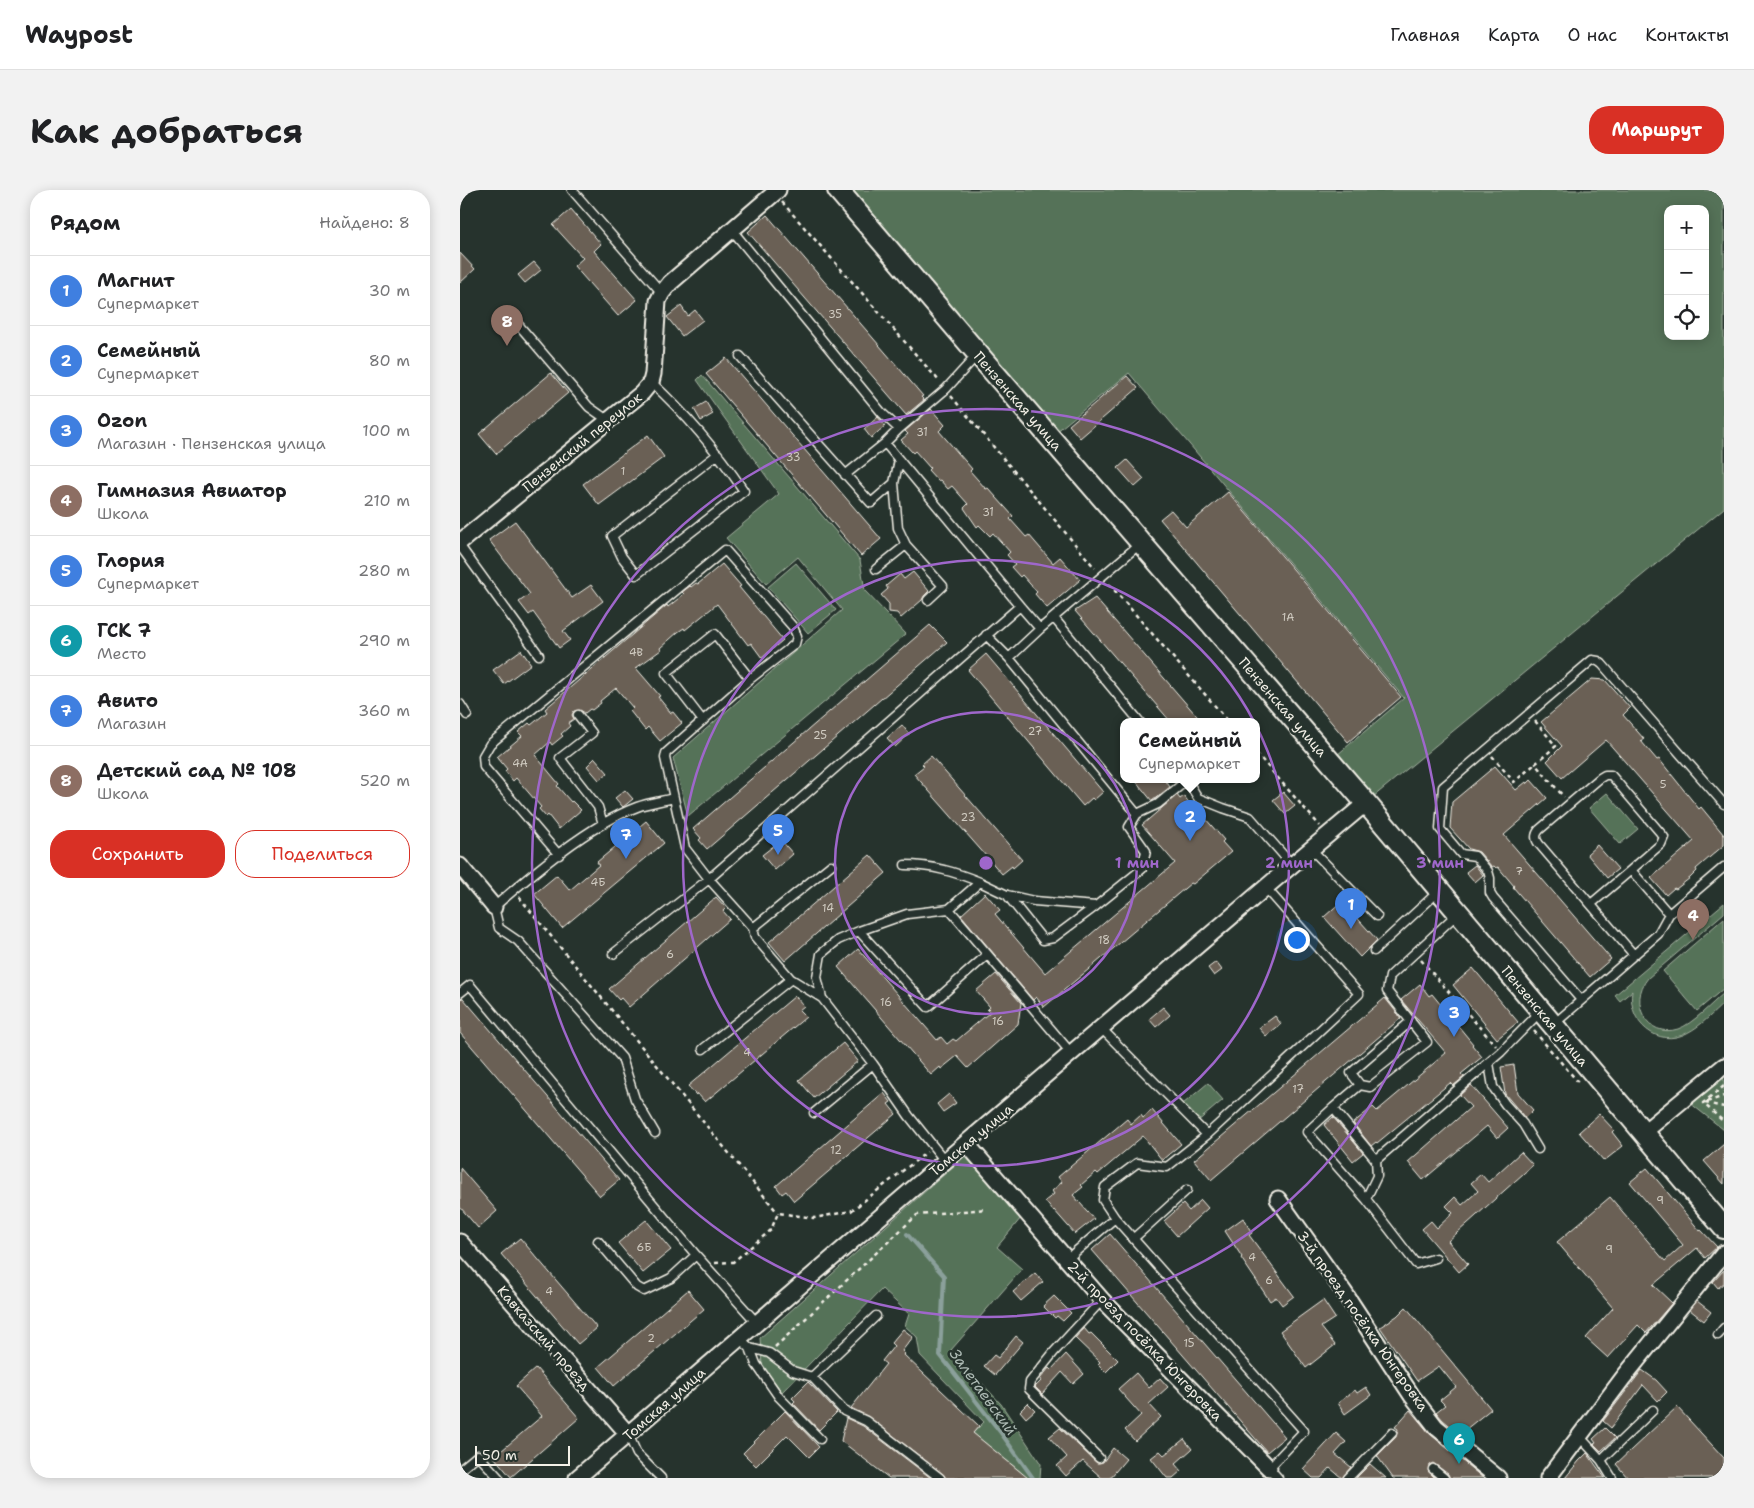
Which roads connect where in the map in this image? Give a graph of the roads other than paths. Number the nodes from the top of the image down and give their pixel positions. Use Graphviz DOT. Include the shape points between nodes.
graph roads {
  1 [pos="572,190"];
  2 [pos="838,190"];
  3 [pos="776,192"];
  4 [pos="732,230"];
  5 [pos="662,293"];
  6 [pos="517,323"];
  7 [pos="978,354"];
  8 [pos="740,356"];
  9 [pos="651,382"];
  10 [pos="610,421"];
  11 [pos="898,429"];
  12 [pos="885,443"];
  13 [pos="718,454"];
  14 [pos="899,460"];
  15 [pos="845,475"];
  16 [pos="894,483"];
  17 [pos="460,542"];
  18 [pos="1142,542"];
  19 [pos="906,545"];
  20 [pos="460,546"];
  21 [pos="876,569"];
  22 [pos="928,600"];
  23 [pos="1020,606"];
  24 [pos="1054,618"];
  25 [pos="1040,629"];
  26 [pos="986,635"];
  27 [pos="539,655"];
  28 [pos="1009,658"];
  29 [pos="750,679"];
  30 [pos="460,704"];
  31 [pos="467,715"];
  32 [pos="578,716"];
  33 [pos="1137,718"];
  34 [pos="703,721"];
  35 [pos="1183,783"];
  36 [pos="1189,783"];
  37 [pos="674,798"];
  38 [pos="1366,804"];
  39 [pos="1724,804"];
  40 [pos="1137,814"];
  41 [pos="603,824"];
  42 [pos="1311,849"];
  43 [pos="559,855"];
  44 [pos="831,865"];
  45 [pos="905,865"];
  46 [pos="1292,865"];
  47 [pos="460,866"];
  48 [pos="1724,868"];
  49 [pos="1631,870"];
  50 [pos="710,879"];
  51 [pos="980,882"];
  52 [pos="1266,888"];
  53 [pos="1439,890"];
  54 [pos="1007,895"];
  55 [pos="1591,904"];
  56 [pos="1096,906"];
  57 [pos="494,907"];
  58 [pos="949,909"];
  59 [pos="1458,913"];
  60 [pos="1670,914"];
  61 [pos="1377,916"];
  62 [pos="753,928"];
  63 [pos="859,931"];
  64 [pos="1374,950"];
  65 [pos="613,954"];
  66 [pos="987,954"];
  67 [pos="1634,955"];
  68 [pos="791,979"];
  69 [pos="460,994"];
  70 [pos="822,998"];
  71 [pos="1581,1000"];
  72 [pos="1547,1018"];
  73 [pos="1411,1022"];
  74 [pos="1101,1028"];
  75 [pos="703,1049"];
  76 [pos="1072,1054"];
  77 [pos="1489,1063"];
  78 [pos="872,1064"];
  79 [pos="1724,1066"];
  80 [pos="1360,1085"];
  81 [pos="1333,1108"];
  82 [pos="814,1113"];
  83 [pos="1644,1132"];
  84 [pos="655,1133"];
  85 [pos="1207,1135"];
  86 [pos="966,1143"];
  87 [pos="1538,1149"];
  88 [pos="1376,1160"];
  89 [pos="945,1161"];
  90 [pos="1187,1190"];
  91 [pos="1366,1199"];
  92 [pos="1278,1200"];
  93 [pos="1115,1218"];
  94 [pos="1724,1228"];
  95 [pos="1134,1238"];
  96 [pos="598,1241"];
  97 [pos="460,1242"];
  98 [pos="1724,1253"];
  99 [pos="696,1255"];
  100 [pos="1436,1258"];
  101 [pos="1067,1259"];
  102 [pos="1102,1300"];
  103 [pos="876,1316"];
  104 [pos="757,1323"];
  105 [pos="1724,1328"];
  106 [pos="1718,1335"];
  107 [pos="745,1343"];
  108 [pos="812,1377"];
  109 [pos="1653,1410"];
  110 [pos="1392,1433"];
  111 [pos="628,1434"];
  112 [pos="1580,1438"];
  113 [pos="820,1439"];
  114 [pos="1099,1458"];
  115 [pos="1601,1460"];
  116 [pos="1433,1469"];
  117 [pos="460,1470"];
  118 [pos="1273,1473"];
  119 [pos="499,1478"];
  120 [pos="577,1478"];
  121 [pos="661,1478"];
  122 [pos="940,1478"];
  123 [pos="1348,1478"];
  124 [pos="1444,1478"];
  125 [pos="1498,1478"];
  126 [pos="1548,1478"];
  127 [pos="1612,1478"];
  1 -- 5 [label="lane"];
  2 -- 7 [label="street, Пензенская улица"];
  3 -- 4 [label="street"];
  4 -- 5 [label="street"];
  4 -- 11 [label="lane"];
  5 -- 9 [label="street, Пензенский переулок" via="658,301"];
  6 -- 10 [label="lane" via="589,407"];
  7 -- 11 [label="lane" via="946,389"];
  7 -- 18 [label="street, Пензенская улица"];
  8 -- 15 [label="lane"];
  9 -- 10 [label="street, Пензенский переулок"];
  9 -- 13 [label="lane"];
  10 -- 17 [label="street, Пензенский переулок"];
  11 -- 12 [label="lane"];
  12 -- 14 [label="lane"];
  12 -- 15 [label="lane"];
  13 -- 13 [label="lane" via="612,536 636,575 744,491"];
  14 -- 16 [label="lane"];
  14 -- 23 [label="lane"];
  15 -- 16 [label="lane" via="871,503"];
  16 -- 19 [label="lane" via="898,528"];
  18 -- 24 [label="lane"];
  18 -- 38 [label="street, Пензенская улица"];
  19 -- 21 [label="lane"];
  19 -- 22 [label="lane" via="943,586"];
  20 -- 27 [label="lane"];
  23 -- 25 [label="lane"];
  23 -- 26 [label="lane"];
  24 -- 25 [label="lane"];
  24 -- 33 [label="lane"];
  25 -- 28 [label="lane"];
  26 -- 28 [label="lane"];
  26 -- 50 [label="lane"];
  28 -- 40 [label="lane"];
  29 -- 34 [label="lane"];
  29 -- 34 [label="lane" via="715,634 666,673"];
  29 -- 43 [label="lane" via="794,644 797,636 793,627 725,550 559,693 490,744 483,756 484,767"];
  30 -- 31 [label="lane"];
  32 -- 41 [label="lane" via="592,732 560,758 598,807"];
  34 -- 37 [label="lane" via="666,753"];
  35 -- 40 [label="lane" via="1158,804"];
  36 -- 46 [label="lane" via="1198,798 1250,817"];
  37 -- 41 [label="lane" via="637,807"];
  37 -- 50 [label="lane" via="685,848"];
  38 -- 42 [label="street, Томская улица"];
  38 -- 53 [label="street, Пензенская улица"];
  39 -- 71 [label="lane" via="1598,661 1592,660 1444,787 1440,829 1461,854 1475,856 1488,871 1493,898"];
  40 -- 56 [label="lane" via="1129,827 1146,851 1142,869"];
  41 -- 43 [label="lane"];
  42 -- 46 [label="street, Томская улица"];
  42 -- 61 [label="lane"];
  43 -- 57 [label="lane"];
  44 -- 62 [label="lane"];
  45 -- 51 [label="lane" via="950,870"];
  46 -- 52 [label="street, Томская улица"];
  47 -- 57 [label="street"];
  48 -- 60 [label="lane"];
  49 -- 55 [label="lane"];
  49 -- 55 [label="lane" via="1661,844 1664,837 1615,779 1605,775 1536,834 1536,840"];
  49 -- 60 [label="lane"];
  50 -- 62 [label="lane"];
  50 -- 65 [label="lane"];
  51 -- 54 [label="lane"];
  51 -- 58 [label="lane"];
  52 -- 74 [label="street, Томская улица"];
  52 -- 85 [label="lane" via="1359,994"];
  53 -- 59 [label="street, Пензенская улица"];
  53 -- 64 [label="lane"];
  54 -- 56 [label="lane" via="1034,901"];
  54 -- 56 [label="lane" via="1043,940 1053,938"];
  55 -- 67 [label="lane"];
  57 -- 84 [label="lane" via="499,928 518,941 622,1058 635,1099"];
  58 -- 63 [label="lane" via="908,914"];
  58 -- 66 [label="lane"];
  59 -- 72 [label="street, Пензенская улица"];
  59 -- 73 [label="lane" via="1390,976 1387,990"];
  60 -- 67 [label="lane" via="1658,934"];
  62 -- 68 [label="lane" via="755,937"];
  63 -- 66 [label="lane" via="928,1006"];
  63 -- 70 [label="lane" via="838,940 821,954 817,977"];
  66 -- 76 [label="lane"];
  67 -- 71 [label="lane"];
  68 -- 70 [label="lane"];
  68 -- 75 [label="lane"];
  69 -- 99 [label="lane" via="470,985"];
  70 -- 78 [label="lane"];
  71 -- 72 [label="lane"];
  72 -- 77 [label="lane"];
  72 -- 83 [label="street, Пензенская улица"];
  73 -- 80 [label="lane" via="1351,1073"];
  73 -- 80 [label="lane" via="1427,1042 1370,1086"];
  74 -- 76 [label="street, Томская улица"];
  74 -- 85 [label="lane"];
  76 -- 86 [label="street, Томская улица"];
  77 -- 87 [label="lane" via="1493,1087 1523,1124"];
  77 -- 88 [label="lane"];
  78 -- 82 [label="lane"];
  78 -- 89 [label="lane"];
  79 -- 83 [label="street"];
  80 -- 81 [label="lane"];
  81 -- 88 [label="lane"];
  81 -- 91 [label="lane" via="1307,1132"];
  83 -- 94 [label="street, Пензенская улица"];
  85 -- 93 [label="lane" via="1167,1167 1137,1163 1105,1188 1103,1200"];
  86 -- 89 [label="street, Томская улица"];
  86 -- 101 [label="street, 2-й проезд посёлка Юнгеровка"];
  88 -- 91 [label="lane" via="1378,1176"];
  89 -- 104 [label="street, Томская улица"];
  90 -- 95 [label="lane"];
  91 -- 100 [label="lane" via="1416,1264"];
  92 -- 125 [label="street, 3-й проезд посёлка Юнгеровка" via="1436,1427"];
  93 -- 95 [label="lane"];
  93 -- 101 [label="lane"];
  95 -- 118 [label="lane" via="1304,1431"];
  96 -- 99 [label="lane" via="644,1291 671,1278"];
  97 -- 111 [label="street, Кавказский проезд"];
  98 -- 112 [label="street" via="1623,1378"];
  99 -- 104 [label="lane"];
  101 -- 102 [label="street, 2-й проезд посёлка Юнгеровка"];
  102 -- 114 [label="lane" via="1048,1359 1030,1382 1029,1389"];
  102 -- 118 [label="street, 2-й проезд посёлка Юнгеровка"];
  103 -- 108 [label="lane"];
  104 -- 107 [label="street, Томская улица"];
  105 -- 106 [label="lane"];
  107 -- 108 [label="lane" via="769,1353 793,1371"];
  107 -- 111 [label="street, Томская улица"];
  107 -- 113 [label="lane" via="778,1397"];
  108 -- 122 [label="lane" via="844,1411 866,1421"];
  109 -- 115 [label="lane"];
  110 -- 123 [label="lane"];
  111 -- 120 [label="street, Томская улица"];
  111 -- 121 [label="lane" via="637,1454"];
  112 -- 115 [label="lane"];
  112 -- 126 [label="street"];
  115 -- 127 [label="lane"];
  116 -- 124 [label="lane"];
  117 -- 119 [label="lane" via="478,1455"];
}
